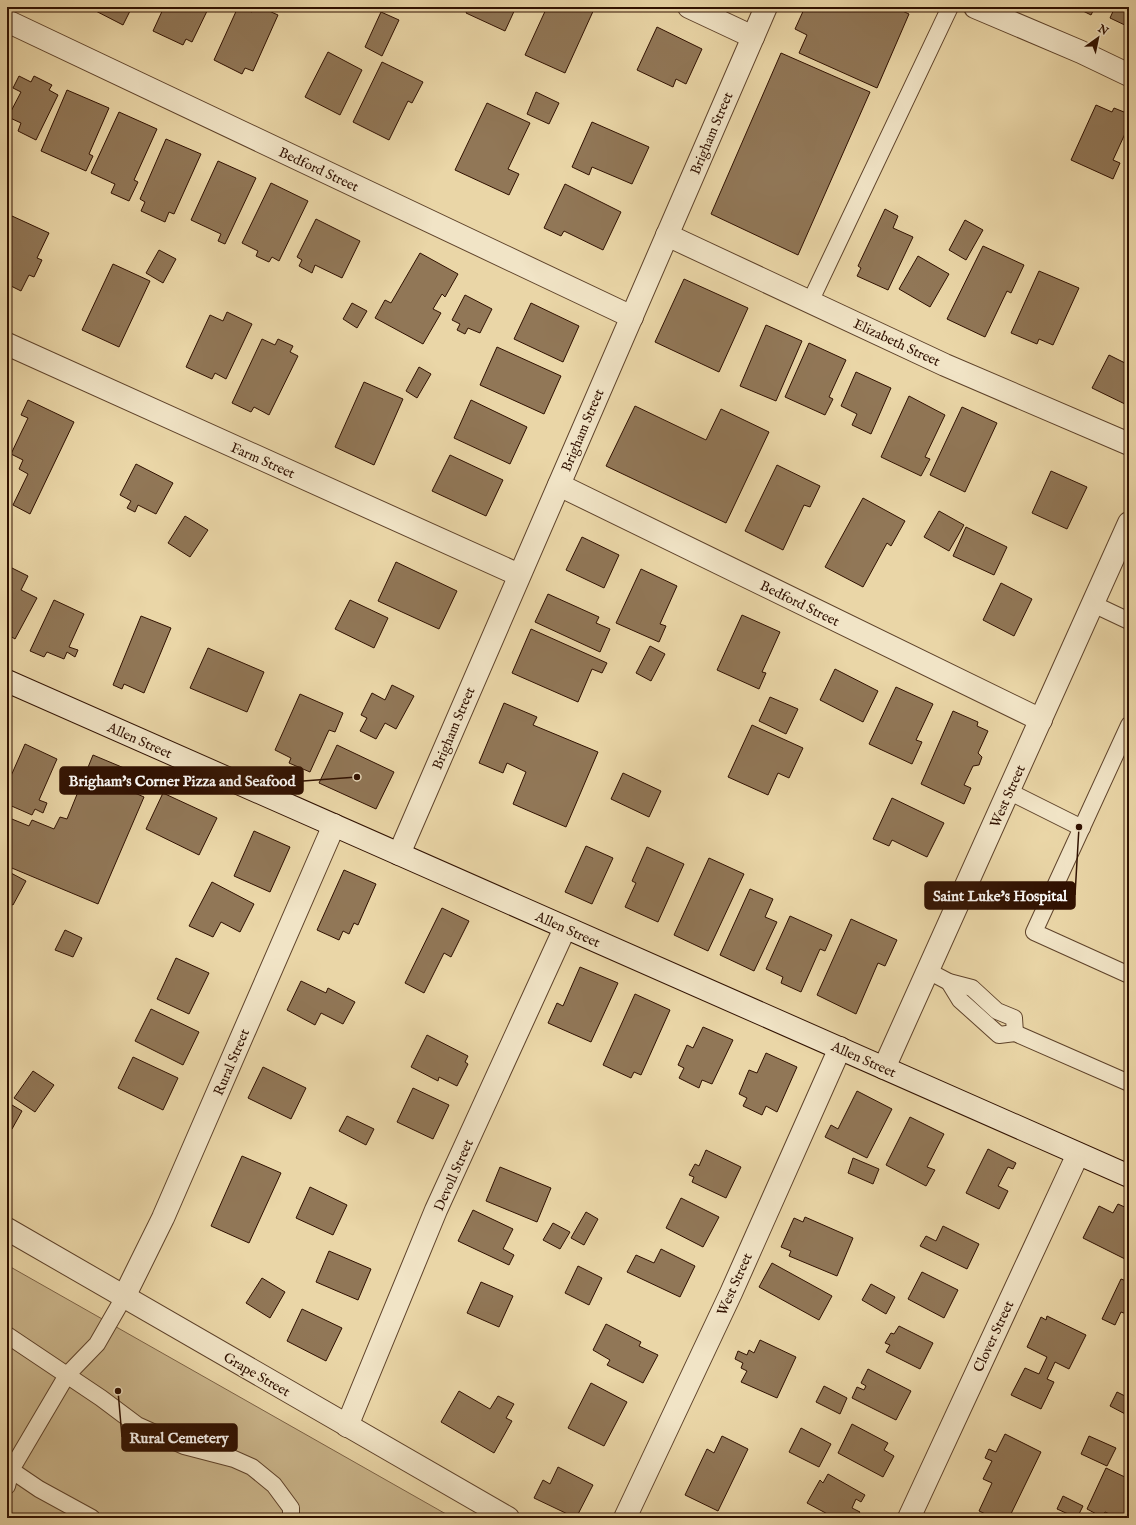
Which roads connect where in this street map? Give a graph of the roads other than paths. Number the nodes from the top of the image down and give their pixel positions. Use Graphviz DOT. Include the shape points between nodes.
graph roads {
  1 [pos="689,7"];
  2 [pos="766,7"];
  3 [pos="950,7"];
  4 [pos="975,7"];
  5 [pos="7,21"];
  6 [pos="753,36"];
  7 [pos="1129,75"];
  8 [pos="667,235"];
  9 [pos="810,302"];
  10 [pos="632,317"];
  11 [pos="7,344"];
  12 [pos="1129,444"];
  13 [pos="558,485"];
  14 [pos="1129,523"];
  15 [pos="519,575"];
  16 [pos="1093,604"];
  17 [pos="1129,621"];
  18 [pos="7,681"];
  19 [pos="1041,720"];
  20 [pos="1129,725"];
  21 [pos="1008,791"];
  22 [pos="334,825"];
  23 [pos="1082,828"];
  24 [pos="399,854"];
  25 [pos="565,928"];
  26 [pos="928,971"];
  27 [pos="1129,975"];
  28 [pos="840,1048"];
  29 [pos="884,1068"];
  30 [pos="1129,1083"];
  31 [pos="1078,1154"];
  32 [pos="1129,1176"];
  33 [pos="7,1229"];
  34 [pos="124,1297"];
  35 [pos="7,1335"];
  36 [pos="67,1375"];
  37 [pos="348,1426"];
  38 [pos="9,1471"];
  39 [pos="7,1486"];
  40 [pos="92,1518"];
  41 [pos="291,1518"];
  42 [pos="508,1518"];
  43 [pos="624,1518"];
  44 [pos="909,1518"];
  1 -- 6 [label="street"];
  2 -- 6 [label="street, Brigham Street"];
  3 -- 9 [label="lane"];
  4 -- 7 [label="street"];
  5 -- 10 [label="street, Bedford Street"];
  6 -- 8 [label="street, Brigham Street"];
  8 -- 9 [label="street, Elizabeth Street"];
  8 -- 10 [label="street, Brigham Street"];
  9 -- 12 [label="street, Elizabeth Street" via="945,365"];
  10 -- 13 [label="street, Brigham Street"];
  11 -- 15 [label="street, Farm Street"];
  13 -- 15 [label="street, Brigham Street"];
  13 -- 19 [label="street, Bedford Street"];
  14 -- 16 [label="street, West Street"];
  15 -- 24 [label="street, Brigham Street"];
  16 -- 17 [label="lane"];
  16 -- 19 [label="street, West Street"];
  18 -- 22 [label="street, Allen Street"];
  19 -- 21 [label="street, West Street"];
  20 -- 23 [label="lane"];
  21 -- 23 [label="lane"];
  21 -- 26 [label="street, West Street"];
  22 -- 24 [label="street, Allen Street"];
  22 -- 34 [label="street, Rural Street" via="163,1218"];
  23 -- 27 [label="lane" via="1034,932"];
  24 -- 25 [label="street, Allen Street"];
  25 -- 28 [label="street, Allen Street"];
  25 -- 37 [label="street, Devoll Street" via="436,1210"];
  26 -- 29 [label="street, West Street"];
  26 -- 30 [label="lane" via="949,982 960,1000 999,1035 1014,1033"];
  28 -- 29 [label="street, Allen Street"];
  28 -- 43 [label="street, West Street" via="731,1293"];
  29 -- 31 [label="street, Allen Street"];
  31 -- 32 [label="street, Allen Street"];
  31 -- 44 [label="street, Clover Street"];
  33 -- 34 [label="street, Grape Street"];
  34 -- 36 [label="lane" via="98,1344"];
  34 -- 37 [label="street, Grape Street"];
  35 -- 36 [label="lane"];
  36 -- 38 [label="lane"];
  36 -- 41 [label="lane" via="137,1425 184,1446 234,1459 252,1467 274,1485 291,1508"];
  37 -- 42 [label="street, Grape Street"];
  38 -- 39 [label="lane"];
  38 -- 40 [label="lane"];
}
